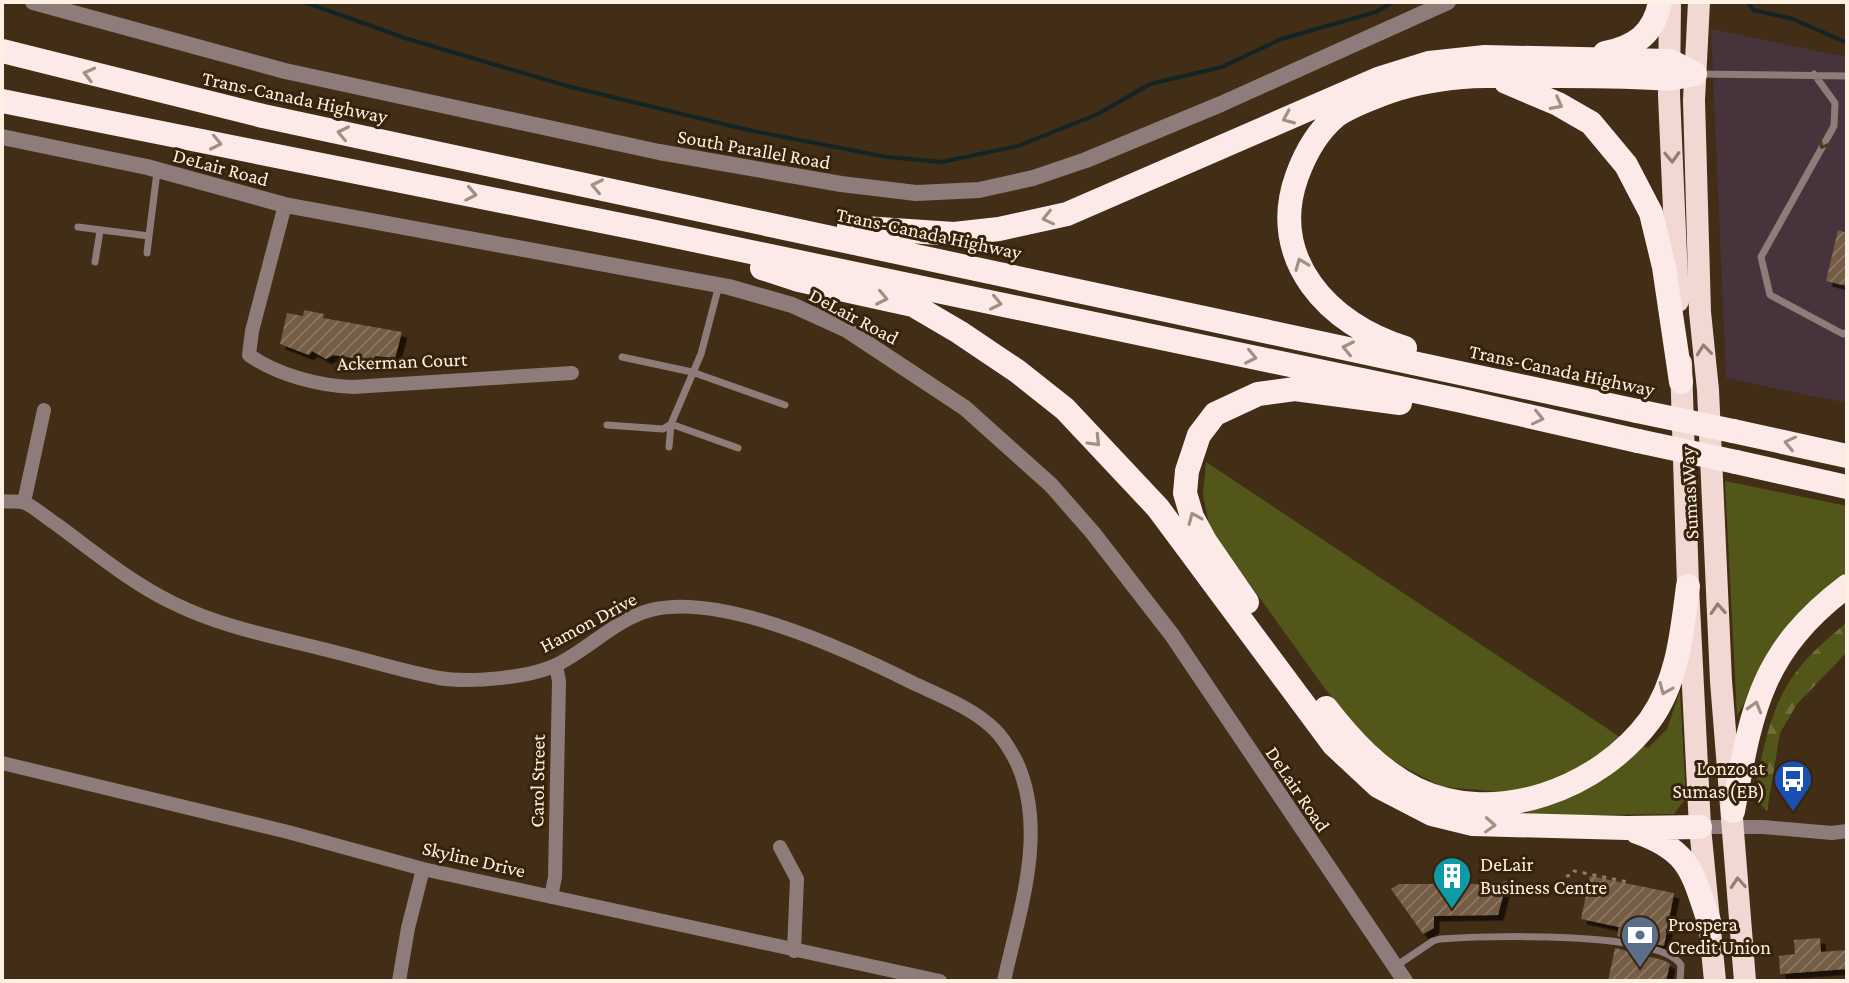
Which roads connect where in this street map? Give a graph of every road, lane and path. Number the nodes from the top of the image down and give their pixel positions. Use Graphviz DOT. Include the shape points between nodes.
graph roads {
  1 [pos="33,2"];
  2 [pos="1448,2"];
  3 [pos="1660,2"];
  4 [pos="1670,2"];
  5 [pos="1699,2"];
  6 [pos="2,51"];
  7 [pos="1579,58"];
  8 [pos="1669,70"];
  9 [pos="1695,74"];
  10 [pos="1814,74"];
  11 [pos="1485,75"];
  12 [pos="1847,76"];
  13 [pos="2,101"];
  14 [pos="2,137"];
  15 [pos="157,170"];
  16 [pos="673,202"];
  17 [pos="285,205"];
  18 [pos="78,227"];
  19 [pos="646,230"];
  20 [pos="100,231"];
  21 [pos="149,236"];
  22 [pos="147,253"];
  23 [pos="95,262"];
  24 [pos="719,285"];
  25 [pos="1847,332"];
  26 [pos="622,357"];
  27 [pos="692,372"];
  28 [pos="572,373"];
  29 [pos="1681,382"];
  30 [pos="1561,394"];
  31 [pos="1462,401"];
  32 [pos="785,405"];
  33 [pos="44,410"];
  34 [pos="671,424"];
  35 [pos="607,425"];
  36 [pos="669,447"];
  37 [pos="738,448"];
  38 [pos="1847,456"];
  39 [pos="1847,487"];
  40 [pos="2,501"];
  41 [pos="24,502"];
  42 [pos="1688,586"];
  43 [pos="1847,586"];
  44 [pos="556,666"];
  45 [pos="2,763"];
  46 [pos="1733,819"];
  47 [pos="1700,827"];
  48 [pos="1627,828"];
  49 [pos="1847,831"];
  50 [pos="780,847"];
  51 [pos="423,869"];
  52 [pos="1566,876"];
  53 [pos="1628,882"];
  54 [pos="551,897"];
  55 [pos="1711,927"];
  56 [pos="794,951"];
  57 [pos="1396,966"];
  58 [pos="399,981"];
  59 [pos="940,981"];
  60 [pos="1004,981"];
  61 [pos="1405,981"];
  62 [pos="1680,981"];
  63 [pos="1715,981"];
  64 [pos="1745,981"];
  1 -- 2 [label="street, South Parallel Road" via="285,71 659,152 916,193 979,190 1086,160"];
  3 -- 7 [label="highway" via="1651,26 1626,49"];
  4 -- 8 [label="highway, Sumas Way"];
  5 -- 9 [label="highway, Sumas Way"];
  16 -- 6 [label="highway, Trans-Canada Highway, one-way" via="263,116"];
  7 -- 8 [label="highway"];
  7 -- 16 [label="highway, one-way" via="1485,57 1429,63 1378,79 1067,214 999,229 954,234 879,230"];
  8 -- 9 [label="highway"];
  8 -- 11 [label="highway"];
  8 -- 29 [label="highway, Sumas Way, one-way"];
  9 -- 10 [label="lane"];
  46 -- 9 [label="highway, Sumas Way, one-way" via="1700,312"];
  10 -- 12 [label="lane"];
  10 -- 25 [label="lane, one-way" via="1835,103 1834,126 1761,257 1770,295"];
  11 -- 29 [label="highway, one-way" via="1524,88 1591,123 1626,165 1651,213"];
  30 -- 11 [label="highway, one-way" via="1357,329 1329,306 1303,273 1290,232 1291,194 1305,152 1337,115 1431,80"];
  13 -- 19 [label="highway, one-way"];
  14 -- 15 [label="street, DeLair Road"];
  15 -- 17 [label="street, DeLair Road"];
  15 -- 21 [label="lane"];
  30 -- 16 [label="highway, Trans-Canada Highway, one-way"];
  17 -- 24 [label="street, DeLair Road"];
  17 -- 28 [label="street, Ackerman Court" via="249,355 266,367 338,387"];
  18 -- 20 [label="lane"];
  19 -- 31 [label="highway, one-way"];
  19 -- 48 [label="highway, one-way" via="799,280 913,305 1017,371 1065,409 1158,508 1334,745 1378,786 1432,814 1473,824"];
  20 -- 21 [label="lane"];
  20 -- 23 [label="lane"];
  21 -- 22 [label="lane"];
  24 -- 27 [label="lane"];
  24 -- 57 [label="street, DeLair Road" via="792,305 847,330 965,408 1051,485 1172,635"];
  26 -- 27 [label="lane"];
  27 -- 32 [label="lane"];
  27 -- 34 [label="lane"];
  29 -- 42 [label="highway, Sumas Way"];
  38 -- 30 [label="highway, Trans-Canada Highway, one-way, bridge"];
  31 -- 39 [label="highway, one-way, bridge"];
  42 -- 31 [label="highway, one-way" via="1680,649 1651,719 1624,750 1593,772 1554,792 1511,804 1456,802 1418,790 1385,770 1328,711 1205,541 1185,493 1187,471 1199,435 1215,414 1258,394 1295,389 1401,403"];
  33 -- 41 [label="street"];
  34 -- 35 [label="lane" via="663,429"];
  34 -- 36 [label="lane"];
  34 -- 37 [label="lane"];
  40 -- 41 [label="street"];
  41 -- 44 [label="street, Hamon Drive" via="170,602 202,616 441,678 492,678"];
  42 -- 47 [label="highway, Sumas Way"];
  46 -- 43 [label="highway, one-way" via="1752,719 1773,664 1796,631"];
  44 -- 54 [label="street, Carol Street"];
  44 -- 60 [label="street, Hamon Drive" via="651,610 711,609 850,652 959,705 996,730 1017,762 1028,794 1031,838"];
  45 -- 51 [label="street, Skyline Drive"];
  46 -- 47 [label="street"];
  46 -- 49 [label="street"];
  64 -- 46 [label="highway, Sumas Way, one-way"];
  47 -- 48 [label="highway"];
  47 -- 55 [label="highway, Sumas Way"];
  48 -- 55 [label="highway" via="1679,854"];
  50 -- 56 [label="street" via="797,879"];
  51 -- 54 [label="street, Skyline Drive"];
  51 -- 58 [label="street"];
  52 -- 53 [label="path" via="1574,871"];
  54 -- 56 [label="street, Skyline Drive"];
  55 -- 63 [label="highway, Sumas Way"];
  56 -- 59 [label="street, Skyline Drive"];
  57 -- 61 [label="street, DeLair Road"];
  57 -- 62 [label="lane" via="1440,939 1580,937 1667,953 1681,965"];
}
